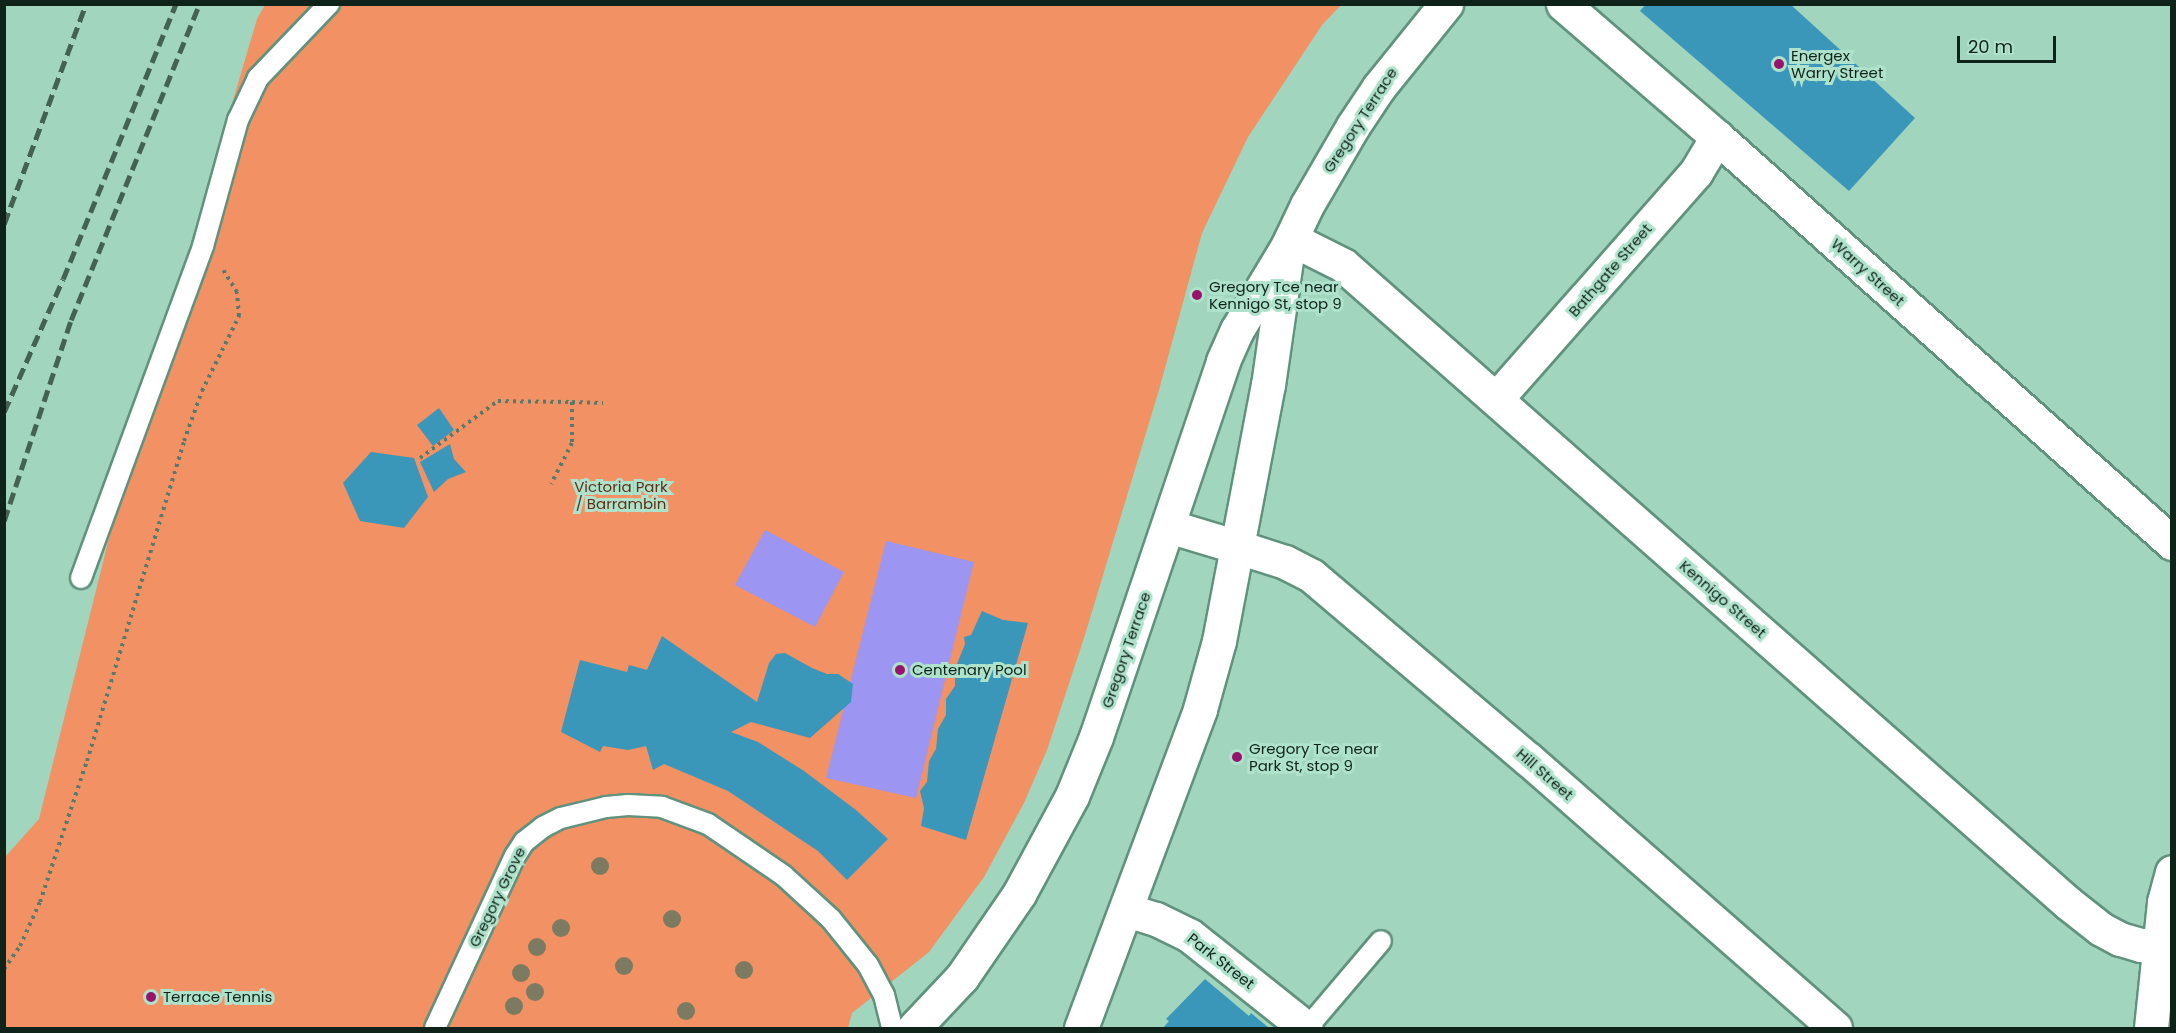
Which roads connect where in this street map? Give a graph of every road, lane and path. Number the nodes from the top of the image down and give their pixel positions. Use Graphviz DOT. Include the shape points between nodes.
graph roads {
  1 [pos="329,4"];
  2 [pos="1446,4"];
  3 [pos="1563,4"];
  4 [pos="1717,137"];
  5 [pos="1290,242"];
  6 [pos="203,246"];
  7 [pos="1496,399"];
  8 [pos="572,402"];
  9 [pos="603,403"];
  10 [pos="420,458"];
  11 [pos="551,484"];
  12 [pos="1168,526"];
  13 [pos="2172,543"];
  14 [pos="1238,547"];
  15 [pos="81,578"];
  16 [pos="2172,872"];
  17 [pos="1126,910"];
  18 [pos="1381,941"];
  19 [pos="2160,946"];
  20 [pos="4,969"];
  21 [pos="435,1029"];
  22 [pos="892,1029"];
  23 [pos="914,1029"];
  24 [pos="1081,1029"];
  25 [pos="1306,1029"];
  26 [pos="1835,1029"];
  27 [pos="2151,1029"];
  1 -- 6 [label="lane" via="258,78 238,120"];
  2 -- 5 [label="street, Gregory Terrace" via="1373,96 1307,205"];
  3 -- 4 [label="street, Warry Street"];
  4 -- 7 [label="street, Bathgate Street" via="1696,172"];
  4 -- 13 [label="street, Warry Street"];
  5 -- 7 [label="street, Kennigo Street" via="1339,262"];
  5 -- 12 [label="street, Gregory Terrace" via="1250,305 1223,361"];
  5 -- 14 [label="street, Gregory Terrace"];
  6 -- 15 [label="lane"];
  6 -- 20 [label="path" via="237,292 239,316 202,390 184,441 40,902 20,946"];
  7 -- 19 [label="street, Kennigo Street" via="2068,903 2120,939"];
  8 -- 9 [label="path"];
  8 -- 10 [label="path" via="498,401"];
  8 -- 11 [label="path" via="572,443"];
  12 -- 14 [label="street, Hill Street"];
  12 -- 23 [label="street, Gregory Terrace" via="1096,737 1047,846 962,977"];
  14 -- 17 [label="street, Gregory Terrace" via="1200,709"];
  14 -- 26 [label="street, Hill Street" via="1293,565 1312,576 1528,759"];
  16 -- 19 [label="street" via="2164,902"];
  17 -- 24 [label="street, Gregory Terrace"];
  17 -- 25 [label="street, Park Street" via="1189,935"];
  18 -- 25 [label="lane"];
  19 -- 27 [label="street"];
  21 -- 22 [label="lane, Gregory Grove" via="524,842 561,818 639,804 663,807 708,824 761,857 807,895 875,976"];
}
